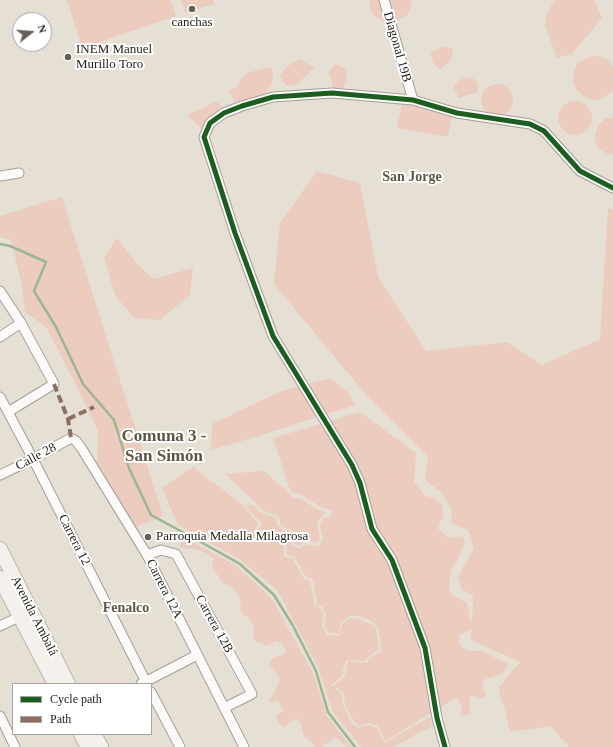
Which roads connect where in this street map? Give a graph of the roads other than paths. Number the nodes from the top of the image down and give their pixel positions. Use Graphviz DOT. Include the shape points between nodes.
graph roads {
  1 [pos="384,0"];
  2 [pos="412,100"];
  3 [pos="20,173"];
  4 [pos="0,176"];
  5 [pos="613,188"];
  6 [pos="0,291"];
  7 [pos="21,323"];
  8 [pos="0,337"];
  9 [pos="0,398"];
  10 [pos="8,412"];
  11 [pos="71,438"];
  12 [pos="33,459"];
  13 [pos="0,475"];
  14 [pos="0,549"];
  15 [pos="147,554"];
  16 [pos="0,578"];
  17 [pos="26,613"];
  18 [pos="0,626"];
  19 [pos="197,655"];
  20 [pos="55,683"];
  21 [pos="67,683"];
  22 [pos="144,683"];
  23 [pos="152,694"];
  24 [pos="224,708"];
  25 [pos="0,716"];
  26 [pos="82,735"];
  27 [pos="95,735"];
  28 [pos="15,747"];
  29 [pos="88,747"];
  30 [pos="101,747"];
  31 [pos="180,747"];
  32 [pos="244,747"];
  33 [pos="445,747"];
  1 -- 2 [label="street, Diagonal 19B"];
  2 -- 5 [label="street, Diagonal 19B" via="457,113 530,124 544,131 580,171"];
  2 -- 33 [label="street" via="332,93 273,97 224,113 210,122 204,137 235,234 273,336 352,465 372,529 392,560 426,648 437,718"];
  3 -- 4 [label="street"];
  6 -- 7 [label="street"];
  7 -- 8 [label="street"];
  7 -- 10 [label="street" via="54,384"];
  9 -- 10 [label="street, Carrera 12"];
  10 -- 12 [label="street, Carrera 12"];
  11 -- 12 [label="street, Calle 28"];
  11 -- 15 [label="street, Carrera 12A" via="82,449"];
  12 -- 13 [label="street, Calle 28"];
  12 -- 22 [label="street, Carrera 12"];
  14 -- 17 [label="main road, Avenida Ambalá"];
  15 -- 19 [label="street, Carrera 12A"];
  15 -- 24 [label="street, Carrera 12B" via="161,550 176,554 252,694"];
  16 -- 17 [label="main road, Avenida Ambalá"];
  17 -- 18 [label="street"];
  17 -- 20 [label="main road, Avenida Ambalá"];
  17 -- 21 [label="main road, Avenida Ambalá"];
  19 -- 22 [label="street"];
  19 -- 24 [label="street, Carrera 12A"];
  23 -- 31 [label="street"];
  24 -- 32 [label="street, Carrera 12A"];
  25 -- 28 [label="street"];
  26 -- 29 [label="main road"];
  27 -- 30 [label="main road"];
}
